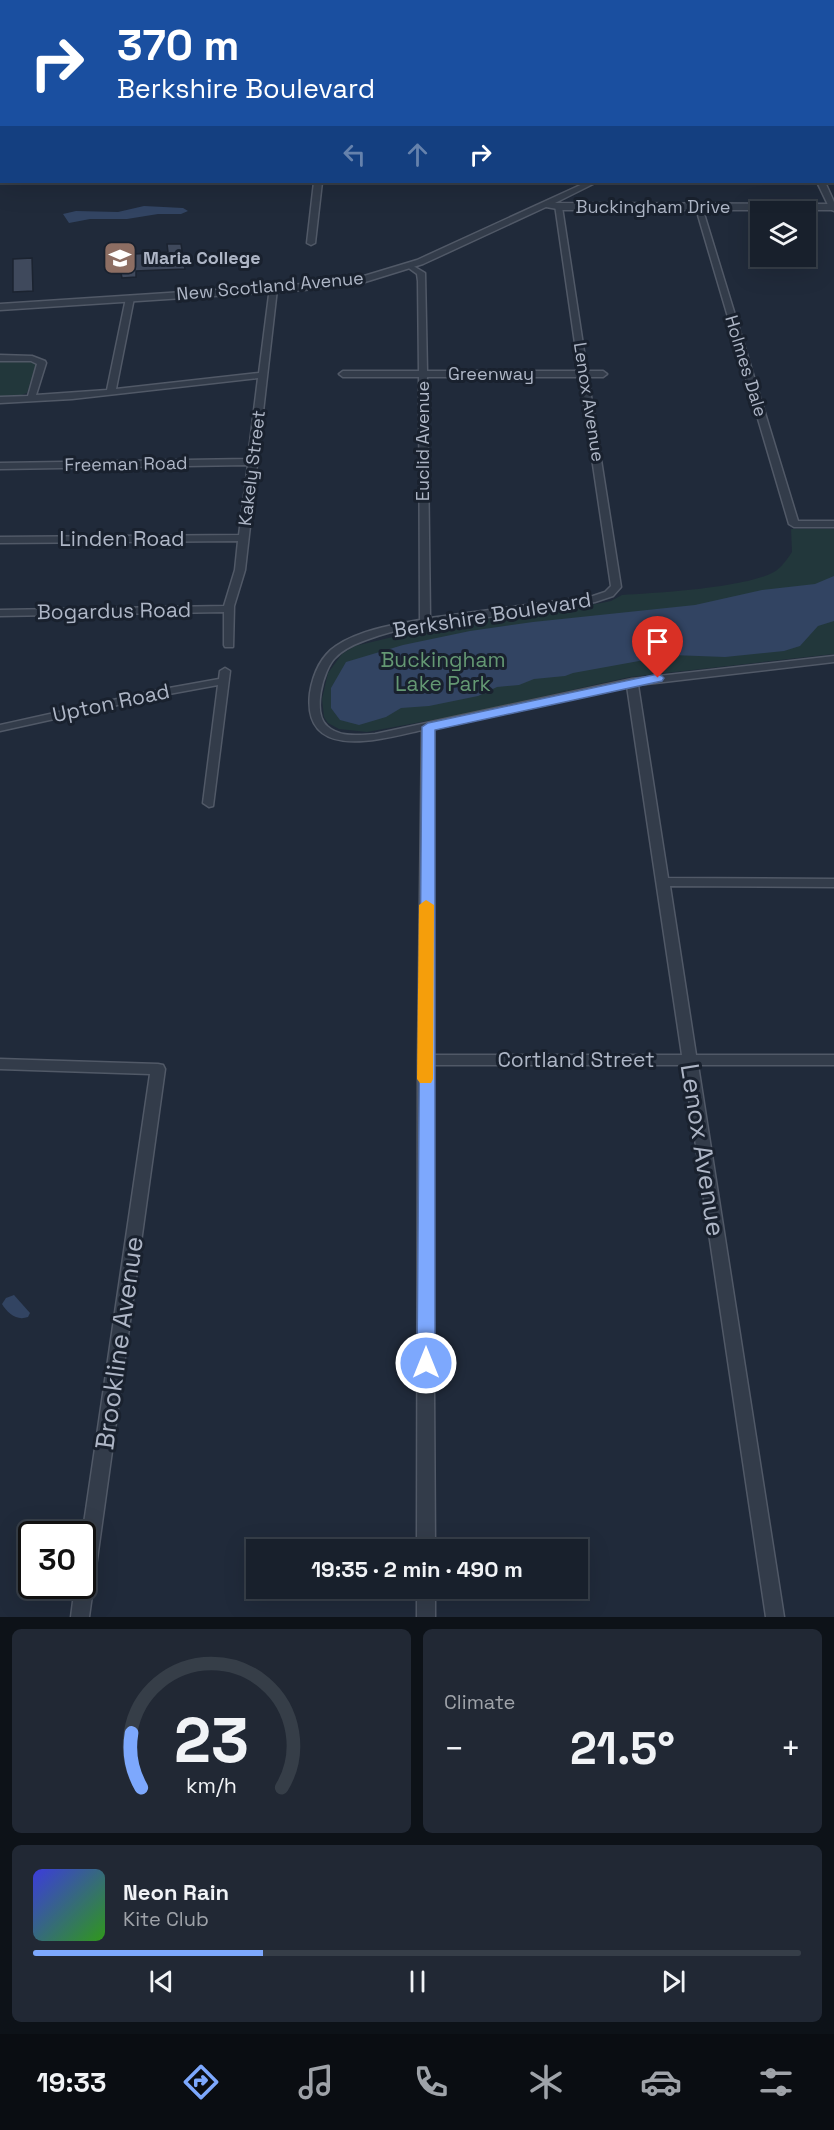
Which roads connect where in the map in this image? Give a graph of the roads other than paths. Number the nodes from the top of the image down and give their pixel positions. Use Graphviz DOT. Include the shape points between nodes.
graph roads {
  1 [pos="318,183"];
  2 [pos="589,183"];
  3 [pos="822,183"];
  4 [pos="545,204"];
  5 [pos="558,207"];
  6 [pos="698,207"];
  7 [pos="834,208"];
  8 [pos="310,243"];
  9 [pos="410,267"];
  10 [pos="273,289"];
  11 [pos="130,298"];
  12 [pos="0,307"];
  13 [pos="0,358"];
  14 [pos="343,374"];
  15 [pos="423,374"];
  16 [pos="584,374"];
  17 [pos="603,374"];
  18 [pos="264,375"];
  19 [pos="111,391"];
  20 [pos="31,399"];
  21 [pos="0,400"];
  22 [pos="252,462"];
  23 [pos="0,466"];
  24 [pos="834,524"];
  25 [pos="244,538"];
  26 [pos="0,540"];
  27 [pos="609,594"];
  28 [pos="229,609"];
  29 [pos="0,613"];
  30 [pos="425,622"];
  31 [pos="229,645"];
  32 [pos="834,659"];
  33 [pos="632,682"];
  34 [pos="428,727"];
  35 [pos="0,728"];
  36 [pos="209,803"];
  37 [pos="663,882"];
  38 [pos="834,883"];
  39 [pos="425,1060"];
  40 [pos="689,1060"];
  41 [pos="834,1060"];
  42 [pos="0,1064"];
  43 [pos="426,1539"];
  44 [pos="426,1599"];
  45 [pos="80,1617"];
  46 [pos="426,1617"];
  47 [pos="775,1617"];
  1 -- 8 [label="street"];
  2 -- 4 [label="street, New Scotland Avenue"];
  3 -- 7 [label="street"];
  4 -- 5 [label="street, Buckingham Drive"];
  4 -- 9 [label="street, New Scotland Avenue"];
  5 -- 6 [label="street, Buckingham Drive"];
  5 -- 16 [label="street, Lenox Avenue"];
  6 -- 7 [label="street, Buckingham Drive"];
  6 -- 24 [label="street, Holmes Dale" via="794,524"];
  9 -- 10 [label="street, New Scotland Avenue" via="348,282"];
  9 -- 15 [label="street, Euclid Avenue" via="422,275"];
  10 -- 11 [label="street, New Scotland Avenue"];
  10 -- 18 [label="street, Kakely Street"];
  11 -- 12 [label="street, New Scotland Avenue"];
  11 -- 19 [label="street"];
  13 -- 20 [label="street" via="30,358 42,363"];
  14 -- 15 [label="street, Greenway"];
  15 -- 16 [label="street, Greenway"];
  15 -- 30 [label="street, Euclid Avenue"];
  16 -- 17 [label="street, Greenway"];
  16 -- 27 [label="street, Lenox Avenue" via="616,583"];
  18 -- 19 [label="street"];
  18 -- 22 [label="street, Kakely Street"];
  19 -- 20 [label="street"];
  20 -- 21 [label="street"];
  22 -- 23 [label="street, Freeman Road"];
  22 -- 25 [label="street, Kakely Street"];
  25 -- 26 [label="street, Linden Road"];
  25 -- 28 [label="street, Kakely Street"];
  27 -- 30 [label="street, Berkshire Boulevard" via="580,602"];
  28 -- 29 [label="street, Bogardus Road"];
  28 -- 31 [label="street, Kakely Street"];
  30 -- 34 [label="street, Berkshire Boulevard" via="339,648 328,658 317,681 315,715 329,733 347,738"];
  32 -- 33 [label="street, Berkshire Boulevard"];
  33 -- 34 [label="street, Berkshire Boulevard"];
  33 -- 37 [label="street, Lenox Avenue"];
  34 -- 39 [label="street"];
  35 -- 36 [label="street, Upton Road" via="224,676"];
  37 -- 38 [label="street"];
  37 -- 40 [label="street, Lenox Avenue"];
  39 -- 40 [label="street, Cortland Street"];
  39 -- 43 [label="street"];
  40 -- 41 [label="street, Cortland Street"];
  40 -- 47 [label="street, Lenox Avenue"];
  42 -- 45 [label="street, Brookline Avenue" via="158,1069"];
  44 -- 46 [label="street"];
}
